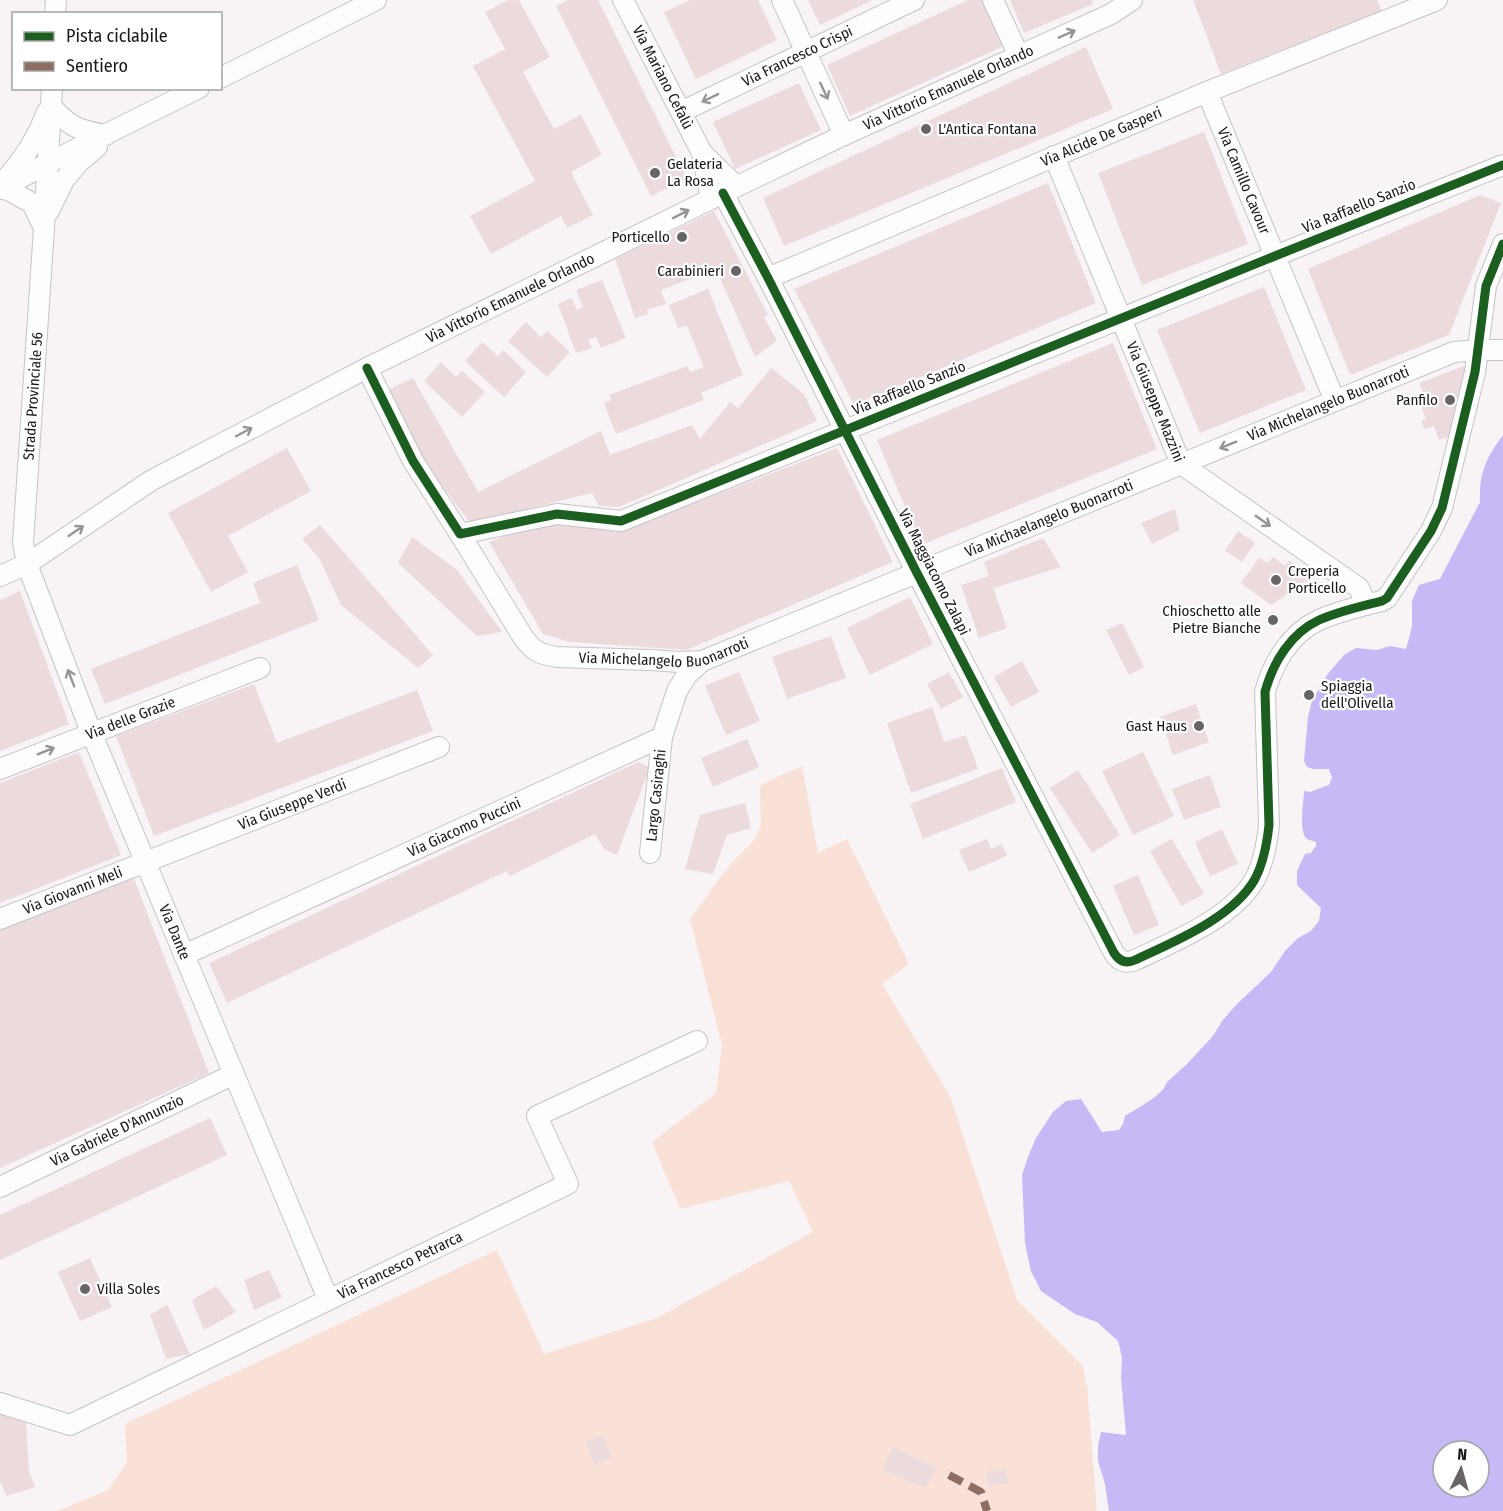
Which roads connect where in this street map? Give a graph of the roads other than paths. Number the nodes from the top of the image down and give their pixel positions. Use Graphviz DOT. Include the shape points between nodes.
graph roads {
  1 [pos="376,0"];
  2 [pos="782,0"];
  3 [pos="914,0"];
  4 [pos="993,0"];
  5 [pos="1437,0"];
  6 [pos="628,1"];
  7 [pos="1119,4"];
  8 [pos="1390,8"];
  9 [pos="806,52"];
  10 [pos="1019,56"];
  11 [pos="222,77"];
  12 [pos="195,90"];
  13 [pos="1207,92"];
  14 [pos="51,99"];
  15 [pos="681,112"];
  16 [pos="112,132"];
  17 [pos="844,135"];
  18 [pos="702,153"];
  19 [pos="1054,156"];
  20 [pos="48,163"];
  21 [pos="1503,165"];
  22 [pos="0,187"];
  23 [pos="723,193"];
  24 [pos="44,225"];
  25 [pos="1503,244"];
  26 [pos="1275,256"];
  27 [pos="768,278"];
  28 [pos="1121,318"];
  29 [pos="1478,350"];
  30 [pos="1503,350"];
  31 [pos="367,368"];
  32 [pos="1335,401"];
  33 [pos="845,431"];
  34 [pos="1181,464"];
  35 [pos="460,534"];
  36 [pos="27,564"];
  37 [pos="917,573"];
  38 [pos="0,576"];
  39 [pos="1366,605"];
  40 [pos="702,661"];
  41 [pos="260,668"];
  42 [pos="91,732"];
  43 [pos="662,736"];
  44 [pos="439,747"];
  45 [pos="0,769"];
  46 [pos="650,853"];
  47 [pos="145,861"];
  48 [pos="0,919"];
  49 [pos="184,955"];
  50 [pos="697,1041"];
  51 [pos="234,1074"];
  52 [pos="0,1187"];
  53 [pos="328,1299"];
  54 [pos="0,1403"];
  1 -- 11 [label="street"];
  2 -- 9 [label="street"];
  3 -- 9 [label="street, Via Francesco Crispi"];
  4 -- 10 [label="street"];
  5 -- 8 [label="street, Via Alcide De Gasperi"];
  6 -- 15 [label="street, Via Mariano Cefalù"];
  10 -- 7 [label="street, Via Vittorio Emanuele Orlando, one-way"];
  8 -- 13 [label="street, Via Alcide De Gasperi"];
  9 -- 15 [label="street, Via Francesco Crispi, one-way"];
  9 -- 17 [label="street, one-way"];
  10 -- 17 [label="street, Via Vittorio Emanuele Orlando"];
  12 -- 16 [label="street"];
  13 -- 19 [label="street, Via Alcide De Gasperi"];
  13 -- 26 [label="street, Via Camillo Cavour"];
  14 -- 16 [label="street" via="63,120 81,130"];
  14 -- 20 [label="street, Strada Provinciale 56"];
  14 -- 22 [label="street" via="28,151"];
  15 -- 18 [label="street, Via Mariano Cefalù"];
  16 -- 20 [label="street"];
  16 -- 24 [label="street" via="64,180"];
  17 -- 23 [label="street, Via Vittorio Emanuele Orlando"];
  18 -- 23 [label="street, Via Mariano Cefalù"];
  18 -- 23 [label="street, Via Mariano Cefalù"];
  19 -- 27 [label="street, Via Alcide De Gasperi"];
  19 -- 28 [label="street, Via Giuseppe Mazzini"];
  20 -- 22 [label="street"];
  20 -- 24 [label="street, Strada Provinciale 56"];
  21 -- 26 [label="street, Via Raffaello Sanzio"];
  22 -- 24 [label="street" via="32,203"];
  23 -- 27 [label="street, Via Maggiacomo Zalapì"];
  31 -- 23 [label="street, Via Vittorio Emanuele Orlando, one-way"];
  24 -- 36 [label="street, Strada Provinciale 56" via="22,543"];
  25 -- 29 [label="street" via="1486,286"];
  26 -- 28 [label="street, Via Raffaello Sanzio"];
  26 -- 32 [label="street, Via Camillo Cavour"];
  27 -- 33 [label="street, Via Maggiacomo Zalapì"];
  28 -- 33 [label="street, Via Raffaello Sanzio"];
  28 -- 34 [label="street, Via Giuseppe Mazzini"];
  29 -- 30 [label="street, Via Michelangelo Buonarroti"];
  29 -- 32 [label="street, Via Michelangelo Buonarroti" via="1454,352"];
  29 -- 39 [label="street" via="1438,519 1387,598"];
  31 -- 35 [label="street" via="412,461"];
  36 -- 31 [label="street, Via Vittorio Emanuele Orlando, one-way" via="152,480"];
  32 -- 34 [label="street, Via Michelangelo Buonarroti, one-way"];
  33 -- 35 [label="street, Via Raffaello Sanzio" via="621,521 557,514"];
  33 -- 37 [label="street, Via Maggiacomo Zalapì"];
  34 -- 37 [label="street, Via Michaelangelo Buonarroti"];
  34 -- 39 [label="street, Via Giuseppe Mazzini, one-way" via="1359,588"];
  35 -- 40 [label="street, Via Michelangelo Buonarroti" via="523,638 543,655"];
  36 -- 38 [label="street, Via Vittorio Emanuele Orlando"];
  42 -- 36 [label="street, Via Dante, one-way"];
  37 -- 39 [label="street, Via Maggiacomo Zalapì" via="1114,953 1127,962 1197,930 1235,903 1255,879 1269,825 1265,692 1269,677 1286,647 1302,631 1318,620"];
  37 -- 40 [label="street, Via Michelangelo Buonarroti"];
  40 -- 43 [label="street" via="676,691"];
  41 -- 42 [label="street, Via delle Grazie"];
  45 -- 42 [label="street, Via delle Grazie, one-way"];
  42 -- 47 [label="street, Via Dante"];
  43 -- 46 [label="street, Largo Casiraghi"];
  43 -- 49 [label="street, Via Giacomo Puccini"];
  44 -- 47 [label="street, Via Giuseppe Verdi"];
  47 -- 48 [label="street, Via Giovanni Meli"];
  47 -- 49 [label="street, Via Dante"];
  49 -- 51 [label="street, Via Dante"];
  50 -- 53 [label="street, Via Francesco Petrarca" via="537,1116 568,1184"];
  51 -- 52 [label="street, Via Gabriele D'Annunzio"];
  51 -- 53 [label="street, Via Dante"];
  53 -- 54 [label="street, Via Francesco Petrarca" via="70,1425"];
}
